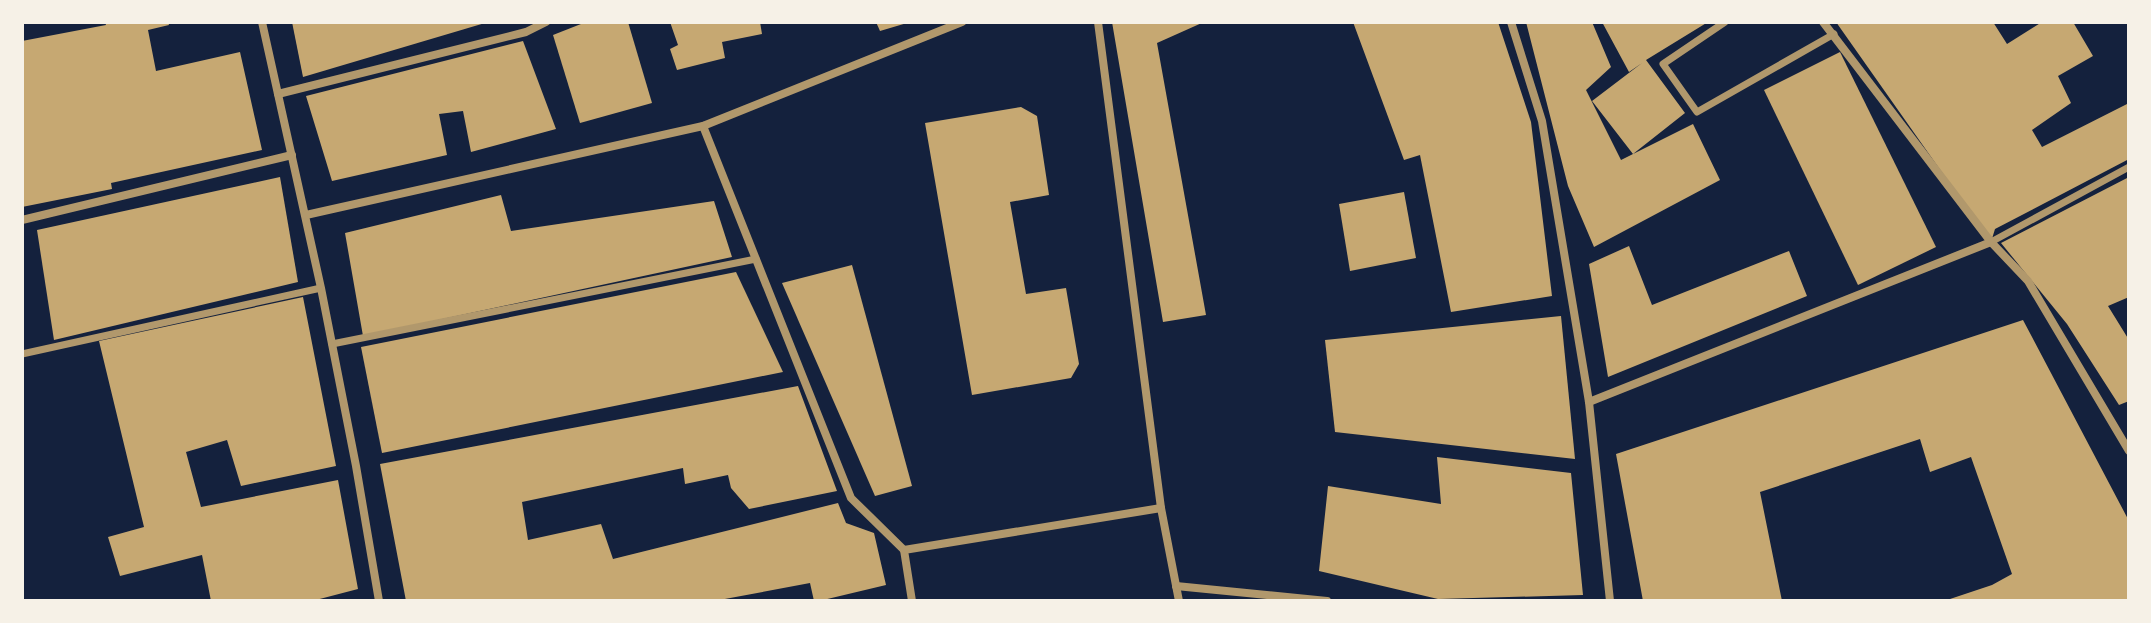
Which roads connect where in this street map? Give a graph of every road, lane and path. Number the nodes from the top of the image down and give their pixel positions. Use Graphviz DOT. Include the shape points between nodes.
graph roads {
  1 [pos="262,22"];
  2 [pos="546,22"];
  3 [pos="962,22"];
  4 [pos="1098,22"];
  5 [pos="1511,22"];
  6 [pos="1725,22"];
  7 [pos="1823,22"];
  8 [pos="1834,34"];
  9 [pos="278,94"];
  10 [pos="703,126"];
  11 [pos="292,155"];
  12 [pos="2129,167"];
  13 [pos="306,215"];
  14 [pos="22,220"];
  15 [pos="1991,242"];
  16 [pos="756,259"];
  17 [pos="321,288"];
  18 [pos="332,344"];
  19 [pos="22,354"];
  20 [pos="1589,402"];
  21 [pos="2129,451"];
  22 [pos="1161,508"];
  23 [pos="904,550"];
  24 [pos="1176,586"];
  25 [pos="379,601"];
  26 [pos="912,601"];
  27 [pos="1179,601"];
  28 [pos="1327,601"];
  29 [pos="1610,601"];
  1 -- 9 [label="street"];
  2 -- 9 [label="street" via="526,32"];
  3 -- 10 [label="street"];
  4 -- 22 [label="street"];
  5 -- 20 [label="street" via="1542,121"];
  6 -- 8 [label="street" via="1663,64 1697,112"];
  7 -- 8 [label="street"];
  8 -- 15 [label="street"];
  9 -- 11 [label="street"];
  10 -- 13 [label="street"];
  10 -- 16 [label="street"];
  11 -- 13 [label="street"];
  11 -- 14 [label="street"];
  12 -- 15 [label="street"];
  13 -- 17 [label="street"];
  15 -- 20 [label="street"];
  15 -- 21 [label="street" via="2028,281"];
  16 -- 18 [label="street"];
  16 -- 23 [label="street" via="851,498"];
  17 -- 18 [label="street"];
  17 -- 19 [label="street"];
  18 -- 25 [label="street"];
  20 -- 29 [label="street"];
  22 -- 23 [label="street"];
  22 -- 24 [label="street"];
  23 -- 26 [label="street"];
  24 -- 27 [label="street"];
  24 -- 28 [label="street"];
}
